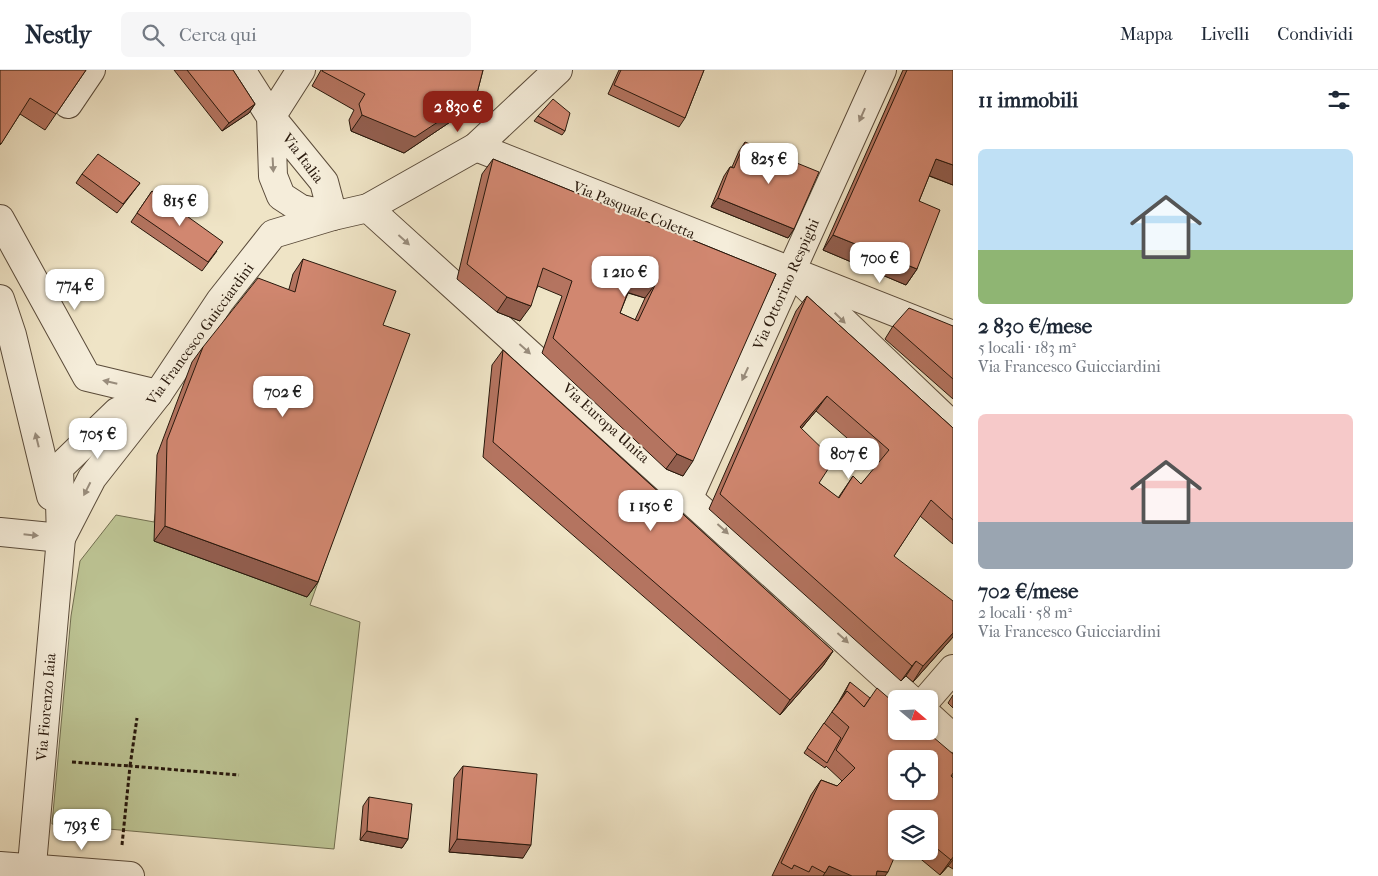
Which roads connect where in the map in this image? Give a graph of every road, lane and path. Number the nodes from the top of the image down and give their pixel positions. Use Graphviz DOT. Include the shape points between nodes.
graph roads {
  1 [pos="91,70"];
  2 [pos="241,70"];
  3 [pos="301,70"];
  4 [pos="558,70"];
  5 [pos="882,70"];
  6 [pos="68,104"];
  7 [pos="271,116"];
  8 [pos="476,147"];
  9 [pos="368,208"];
  10 [pos="333,216"];
  11 [pos="0,219"];
  12 [pos="792,272"];
  13 [pos="0,299"];
  14 [pos="953,335"];
  15 [pos="158,394"];
  16 [pos="953,426"];
  17 [pos="689,497"];
  18 [pos="0,532"];
  19 [pos="61,538"];
  20 [pos="953,669"];
  21 [pos="900,690"];
  22 [pos="935,690"];
  23 [pos="137,718"];
  24 [pos="938,724"];
  25 [pos="953,738"];
  26 [pos="71,762"];
  27 [pos="130,766"];
  28 [pos="239,774"];
  29 [pos="0,866"];
  30 [pos="31,872"];
  31 [pos="125,876"];
  1 -- 6 [label="street"];
  2 -- 7 [label="street, Via Italia"];
  3 -- 7 [label="street"];
  4 -- 8 [label="street, Via Francesco Guicciardini"];
  5 -- 12 [label="street, Via Ottorino Respighi, one-way"];
  7 -- 10 [label="street, Via Italia" via="324,182"];
  7 -- 10 [label="street, Via Italia, one-way" via="273,176 281,196 301,209"];
  8 -- 9 [label="street, Via Francesco Guicciardini"];
  8 -- 12 [label="street, Via Pasquale Coletta"];
  9 -- 10 [label="street, Via Francesco Guicciardini"];
  9 -- 17 [label="street, Via Europa Unita, one-way"];
  10 -- 15 [label="street, Via Francesco Guicciardini" via="274,234 220,301"];
  15 -- 11 [label="street, one-way" via="87,377"];
  12 -- 14 [label="street, Via Pasquale Coletta"];
  12 -- 16 [label="street, one-way"];
  12 -- 17 [label="street, Via Ottorino Respighi, one-way"];
  19 -- 13 [label="street, one-way" via="12,335"];
  15 -- 19 [label="street, Via Francesco Guicciardini" via="92,478"];
  17 -- 21 [label="street, Via Europa Unita, one-way"];
  18 -- 19 [label="street, one-way"];
  19 -- 30 [label="street, Via Fiorenzo Iaia"];
  20 -- 22 [label="street"];
  23 -- 27 [label="path"];
  24 -- 25 [label="street"];
  26 -- 27 [label="path"];
  27 -- 28 [label="path"];
  27 -- 31 [label="path"];
  29 -- 30 [label="street"];
  30 -- 31 [label="street"];
}
